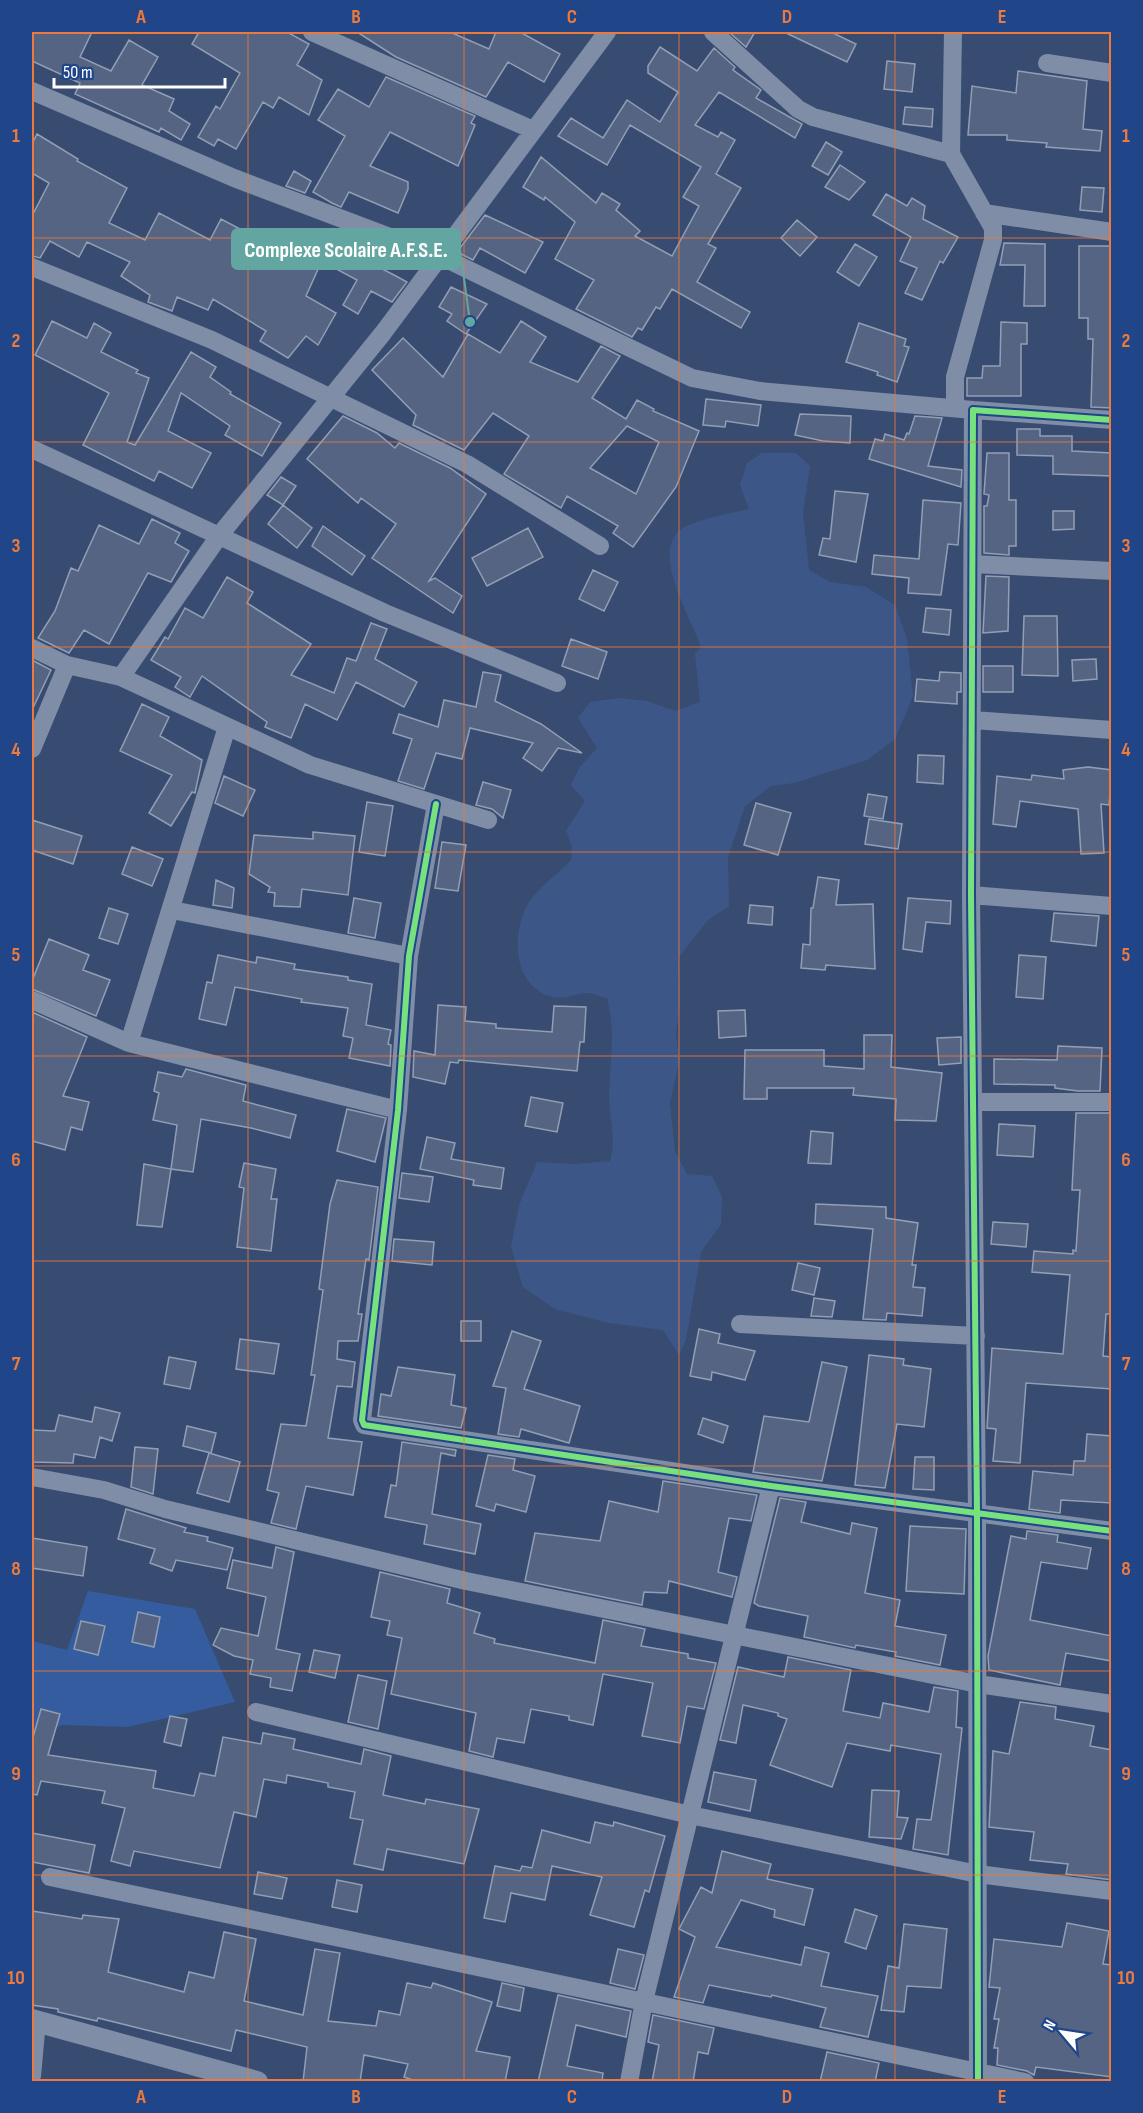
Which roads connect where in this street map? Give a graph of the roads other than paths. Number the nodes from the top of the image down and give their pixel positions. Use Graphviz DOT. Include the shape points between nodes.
graph roads {
  1 [pos="312,32"];
  2 [pos="713,32"];
  3 [pos="953,32"];
  4 [pos="601,33"];
  5 [pos="1047,63"];
  6 [pos="1112,73"];
  7 [pos="32,91"];
  8 [pos="533,130"];
  9 [pos="951,154"];
  10 [pos="984,213"];
  11 [pos="1112,232"];
  12 [pos="440,255"];
  13 [pos="32,267"];
  14 [pos="330,398"];
  15 [pos="955,407"];
  16 [pos="974,410"];
  17 [pos="1112,420"];
  18 [pos="32,449"];
  19 [pos="219,536"];
  20 [pos="600,546"];
  21 [pos="974,564"];
  22 [pos="1112,571"];
  23 [pos="32,648"];
  24 [pos="67,665"];
  25 [pos="121,677"];
  26 [pos="557,683"];
  27 [pos="973,720"];
  28 [pos="227,726"];
  29 [pos="1112,730"];
  30 [pos="32,749"];
  31 [pos="436,804"];
  32 [pos="488,820"];
  33 [pos="971,895"];
  34 [pos="1112,906"];
  35 [pos="172,910"];
  36 [pos="409,956"];
  37 [pos="32,1000"];
  38 [pos="129,1043"];
  39 [pos="974,1102"];
  40 [pos="1112,1102"];
  41 [pos="398,1110"];
  42 [pos="740,1324"];
  43 [pos="976,1336"];
  44 [pos="32,1477"];
  45 [pos="771,1486"];
  46 [pos="977,1513"];
  47 [pos="1112,1531"];
  48 [pos="734,1634"];
  49 [pos="978,1684"];
  50 [pos="1112,1704"];
  51 [pos="255,1712"];
  52 [pos="690,1815"];
  53 [pos="978,1874"];
  54 [pos="50,1876"];
  55 [pos="1112,1891"];
  56 [pos="644,2001"];
  57 [pos="34,2020"];
  58 [pos="32,2076"];
  59 [pos="978,2077"];
  60 [pos="256,2082"];
  61 [pos="629,2082"];
  62 [pos="1025,2082"];
  1 -- 8 [label="street"];
  2 -- 9 [label="street" via="798,109 813,117"];
  3 -- 9 [label="street"];
  4 -- 8 [label="street"];
  5 -- 6 [label="street"];
  7 -- 12 [label="street" via="234,178"];
  8 -- 12 [label="street"];
  9 -- 10 [label="street"];
  10 -- 11 [label="street"];
  10 -- 15 [label="street" via="993,228 993,240 955,377"];
  12 -- 14 [label="street"];
  12 -- 15 [label="street" via="692,378 760,391"];
  13 -- 14 [label="street" via="212,340"];
  14 -- 19 [label="street"];
  14 -- 20 [label="street" via="467,464"];
  15 -- 16 [label="street"];
  16 -- 17 [label="street"];
  16 -- 21 [label="street"];
  18 -- 19 [label="street"];
  19 -- 25 [label="street"];
  19 -- 26 [label="street" via="394,618"];
  21 -- 22 [label="street"];
  21 -- 27 [label="street"];
  23 -- 24 [label="street"];
  24 -- 25 [label="street"];
  24 -- 30 [label="street"];
  25 -- 28 [label="street"];
  27 -- 29 [label="street"];
  27 -- 33 [label="street"];
  28 -- 31 [label="street" via="310,765"];
  28 -- 35 [label="street"];
  31 -- 32 [label="street"];
  31 -- 36 [label="street"];
  33 -- 34 [label="street"];
  33 -- 39 [label="street"];
  35 -- 36 [label="street"];
  35 -- 38 [label="street"];
  36 -- 41 [label="street"];
  37 -- 38 [label="street"];
  38 -- 41 [label="street"];
  39 -- 40 [label="street"];
  39 -- 43 [label="street"];
  41 -- 45 [label="street" via="364,1425"];
  42 -- 43 [label="street"];
  43 -- 46 [label="street"];
  44 -- 48 [label="street" via="104,1490 165,1509 466,1581"];
  45 -- 46 [label="street"];
  45 -- 48 [label="street"];
  46 -- 47 [label="street"];
  46 -- 49 [label="street"];
  48 -- 49 [label="street"];
  48 -- 52 [label="street"];
  49 -- 50 [label="street"];
  49 -- 53 [label="street"];
  51 -- 52 [label="street"];
  52 -- 53 [label="street"];
  52 -- 56 [label="street"];
  53 -- 55 [label="street"];
  53 -- 59 [label="street"];
  54 -- 56 [label="street"];
  56 -- 59 [label="street"];
  56 -- 61 [label="street"];
  57 -- 58 [label="street"];
  57 -- 60 [label="street"];
  59 -- 62 [label="street"];
}
